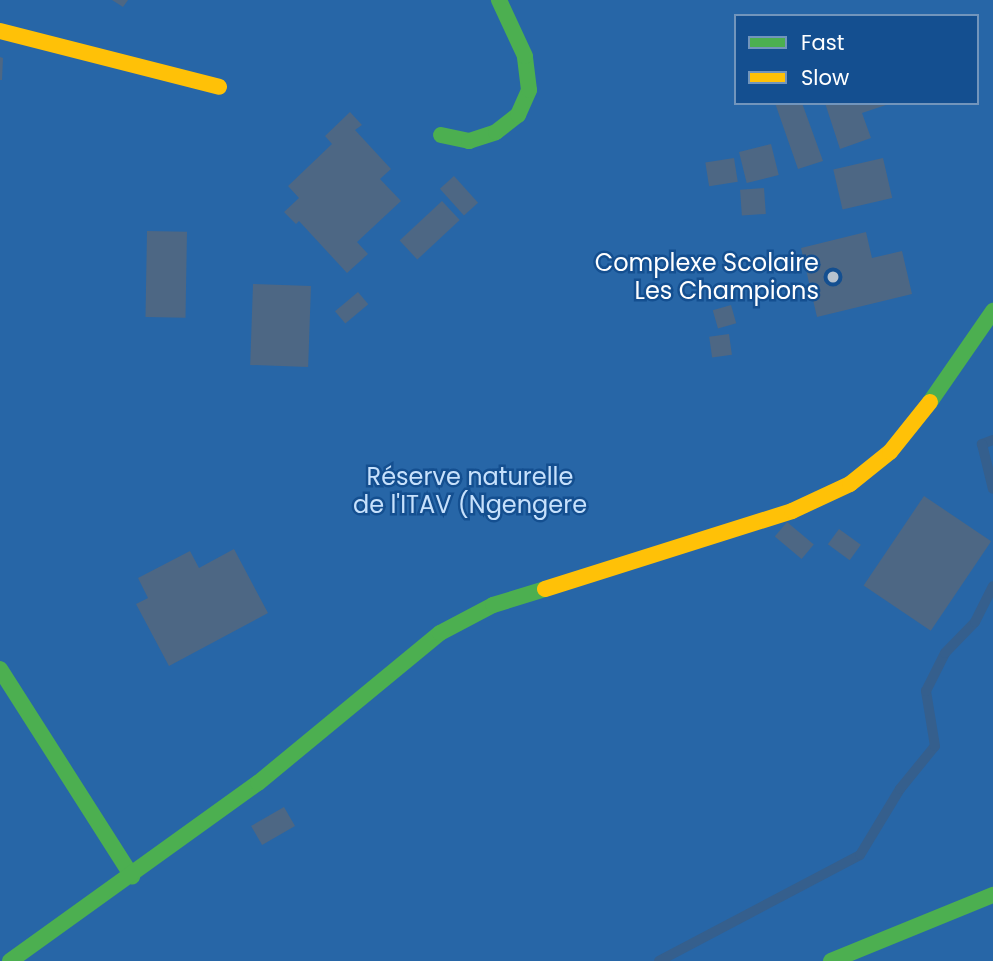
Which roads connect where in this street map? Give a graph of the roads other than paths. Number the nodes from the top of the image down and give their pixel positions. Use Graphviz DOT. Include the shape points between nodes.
graph roads {
  1 [pos="499,0"];
  2 [pos="0,31"];
  3 [pos="219,87"];
  4 [pos="440,135"];
  5 [pos="993,311"];
  6 [pos="0,669"];
  7 [pos="132,876"];
  8 [pos="993,895"];
  9 [pos="10,961"];
  10 [pos="831,961"];
  1 -- 4 [label="street" via="526,56 529,90 518,116 496,132 469,141"];
  2 -- 3 [label="street"];
  5 -- 7 [label="street" via="953,373 890,452 849,484 792,510 493,606 440,633 258,783"];
  6 -- 7 [label="street"];
  7 -- 9 [label="street"];
  8 -- 10 [label="street"];
}
